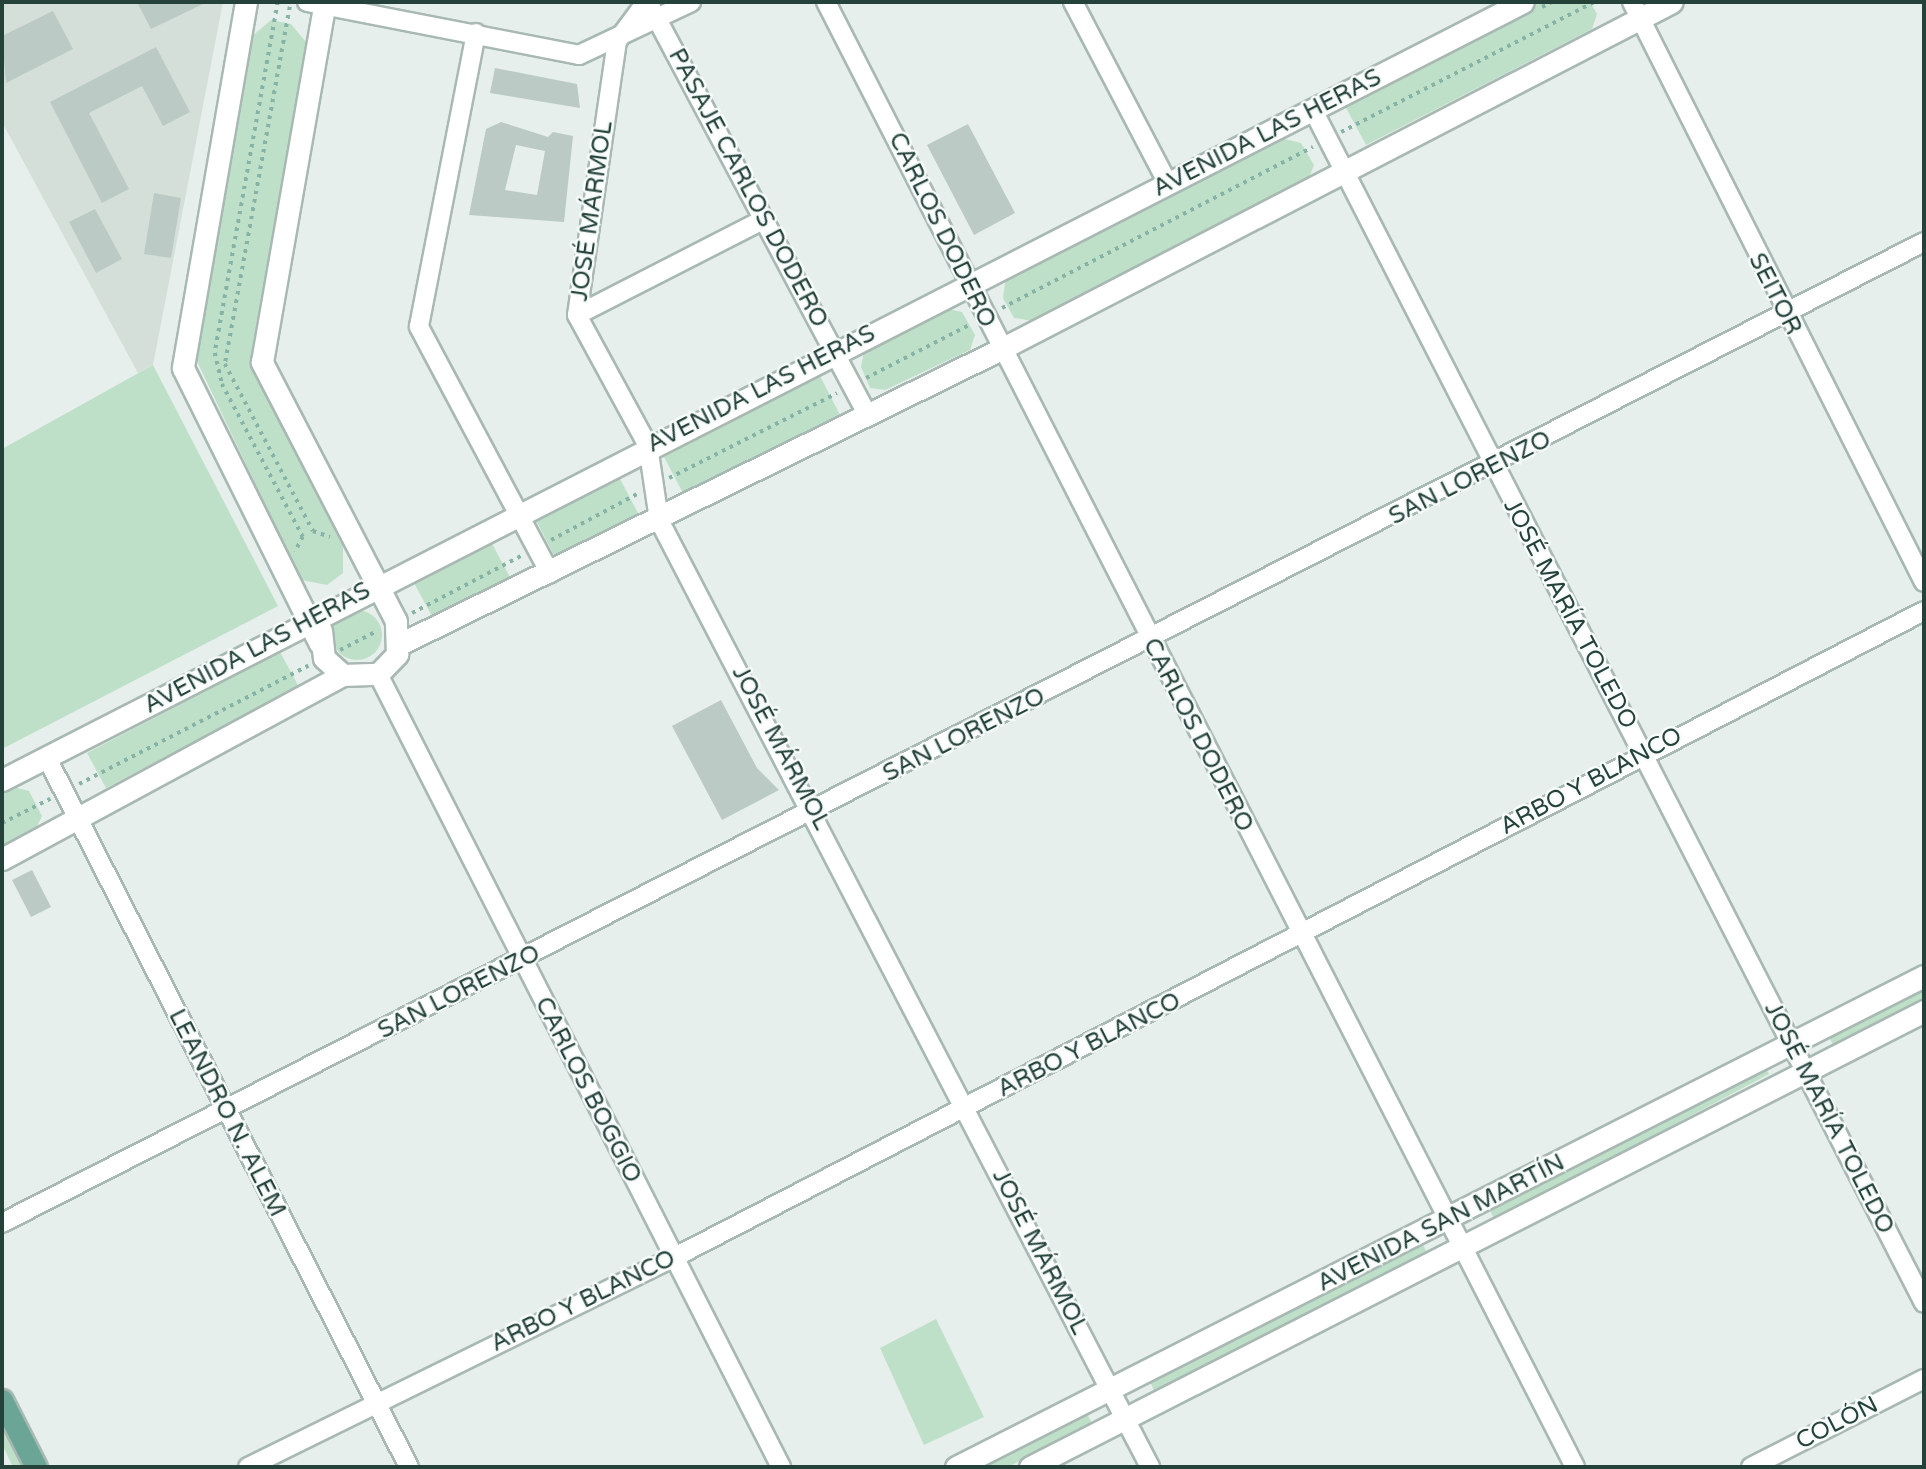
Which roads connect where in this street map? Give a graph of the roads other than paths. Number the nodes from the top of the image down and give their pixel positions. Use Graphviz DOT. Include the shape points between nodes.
graph roads {
  1 [pos="246,2"];
  2 [pos="647,2"];
  3 [pos="691,2"];
  4 [pos="826,2"];
  5 [pos="1073,2"];
  6 [pos="1523,2"];
  7 [pos="1672,2"];
  8 [pos="319,3"];
  9 [pos="1636,10"];
  10 [pos="657,19"];
  11 [pos="476,33"];
  12 [pos="617,41"];
  13 [pos="1313,110"];
  14 [pos="1345,174"];
  15 [pos="1168,184"];
  16 [pos="765,219"];
  17 [pos="1924,242"];
  18 [pos="972,283"];
  19 [pos="1784,314"];
  20 [pos="577,315"];
  21 [pos="1001,349"];
  22 [pos="835,351"];
  23 [pos="866,412"];
  24 [pos="648,446"];
  25 [pos="1493,467"];
  26 [pos="518,513"];
  27 [pos="659,520"];
  28 [pos="550,573"];
  29 [pos="1924,582"];
  30 [pos="376,586"];
  31 [pos="352,599"];
  32 [pos="331,610"];
  33 [pos="1924,611"];
  34 [pos="392,615"];
  35 [pos="310,622"];
  36 [pos="1150,640"];
  37 [pos="322,651"];
  38 [pos="390,660"];
  39 [pos="343,675"];
  40 [pos="1643,753"];
  41 [pos="47,758"];
  42 [pos="2,780"];
  43 [pos="814,811"];
  44 [pos="78,822"];
  45 [pos="2,859"];
  46 [pos="1300,937"];
  47 [pos="521,960"];
  48 [pos="1924,976"];
  49 [pos="1924,1011"];
  50 [pos="1791,1043"];
  51 [pos="1807,1072"];
  52 [pos="966,1108"];
  53 [pos="225,1111"];
  54 [pos="1448,1222"];
  55 [pos="2,1223"];
  56 [pos="1461,1248"];
  57 [pos="674,1258"];
  58 [pos="1924,1303"];
  59 [pos="1924,1379"];
  60 [pos="1110,1389"];
  61 [pos="2,1400"];
  62 [pos="376,1401"];
  63 [pos="1125,1418"];
  64 [pos="36,1467"];
  65 [pos="248,1467"];
  66 [pos="409,1467"];
  67 [pos="781,1467"];
  68 [pos="956,1467"];
  69 [pos="1030,1467"];
  70 [pos="1150,1467"];
  71 [pos="1575,1467"];
  72 [pos="1751,1467"];
  1 -- 35 [label="main road" via="183,369"];
  2 -- 10 [label="street, PASAJE CARLOS DODERO"];
  2 -- 12 [label="street, JOSÉ MÁRMOL"];
  3 -- 10 [label="street"];
  4 -- 18 [label="street, CARLOS DODERO"];
  5 -- 15 [label="street"];
  6 -- 13 [label="main road, AVENIDA LAS HERAS"];
  7 -- 9 [label="main road"];
  8 -- 11 [label="street"];
  8 -- 30 [label="main road" via="261,362"];
  9 -- 14 [label="main road"];
  9 -- 19 [label="street, SEITOR"];
  10 -- 12 [label="street"];
  10 -- 16 [label="street, PASAJE CARLOS DODERO"];
  11 -- 12 [label="street" via="579,55"];
  11 -- 26 [label="street" via="419,327"];
  12 -- 20 [label="street, JOSÉ MÁRMOL"];
  13 -- 14 [label="street, JOSÉ MARÍA TOLEDO"];
  13 -- 15 [label="main road, AVENIDA LAS HERAS"];
  14 -- 21 [label="main road"];
  14 -- 25 [label="street, JOSÉ MARÍA TOLEDO"];
  15 -- 18 [label="main road, AVENIDA LAS HERAS"];
  16 -- 20 [label="street"];
  16 -- 22 [label="street, PASAJE CARLOS DODERO"];
  17 -- 19 [label="street, SAN LORENZO"];
  18 -- 21 [label="street, CARLOS DODERO"];
  18 -- 22 [label="main road, AVENIDA LAS HERAS"];
  19 -- 25 [label="street, SAN LORENZO"];
  19 -- 29 [label="street, SEITOR"];
  20 -- 24 [label="street, JOSÉ MÁRMOL"];
  21 -- 23 [label="main road"];
  21 -- 36 [label="street, CARLOS DODERO"];
  22 -- 23 [label="street, PASAJE CARLOS DODERO"];
  22 -- 24 [label="main road, AVENIDA LAS HERAS"];
  23 -- 27 [label="main road"];
  24 -- 26 [label="main road, AVENIDA LAS HERAS"];
  24 -- 27 [label="street, JOSÉ MÁRMOL"];
  25 -- 36 [label="street, SAN LORENZO"];
  25 -- 40 [label="street, JOSÉ MARÍA TOLEDO"];
  26 -- 28 [label="street"];
  26 -- 30 [label="main road, AVENIDA LAS HERAS"];
  27 -- 28 [label="main road"];
  27 -- 43 [label="street, JOSÉ MÁRMOL"];
  28 -- 38 [label="main road"];
  30 -- 31 [label="main road, AVENIDA LAS HERAS"];
  30 -- 34 [label="main road"];
  31 -- 32 [label="main road, AVENIDA LAS HERAS"];
  31 -- 34 [label="main road"];
  32 -- 35 [label="main road, AVENIDA LAS HERAS"];
  32 -- 37 [label="main road"];
  33 -- 40 [label="street, ARBO Y BLANCO"];
  34 -- 38 [label="main road"];
  35 -- 37 [label="main road"];
  35 -- 41 [label="main road, AVENIDA LAS HERAS"];
  36 -- 43 [label="street, SAN LORENZO"];
  36 -- 46 [label="street, CARLOS DODERO"];
  37 -- 39 [label="main road"];
  38 -- 39 [label="main road"];
  38 -- 47 [label="street, CARLOS BOGGIO"];
  39 -- 44 [label="main road"];
  40 -- 46 [label="street, ARBO Y BLANCO"];
  40 -- 50 [label="street, JOSÉ MARÍA TOLEDO"];
  41 -- 42 [label="main road, AVENIDA LAS HERAS"];
  41 -- 44 [label="street, LEANDRO N. ALEM"];
  43 -- 47 [label="street, SAN LORENZO"];
  43 -- 52 [label="street, JOSÉ MÁRMOL"];
  44 -- 45 [label="main road"];
  44 -- 53 [label="street, LEANDRO N. ALEM"];
  46 -- 52 [label="street, ARBO Y BLANCO"];
  46 -- 54 [label="street, CARLOS DODERO"];
  47 -- 53 [label="street, SAN LORENZO"];
  47 -- 57 [label="street, CARLOS BOGGIO"];
  48 -- 50 [label="main road, AVENIDA SAN MARTÍN"];
  49 -- 51 [label="main road, AVENIDA SAN MARTÍN"];
  50 -- 51 [label="street, JOSÉ MARÍA TOLEDO"];
  50 -- 54 [label="main road, AVENIDA SAN MARTÍN"];
  51 -- 56 [label="main road, AVENIDA SAN MARTÍN"];
  51 -- 58 [label="street, JOSÉ MARÍA TOLEDO"];
  52 -- 57 [label="street, ARBO Y BLANCO"];
  52 -- 60 [label="street, JOSÉ MÁRMOL"];
  53 -- 55 [label="street, SAN LORENZO"];
  53 -- 62 [label="street, LEANDRO N. ALEM"];
  54 -- 56 [label="street, CARLOS DODERO"];
  54 -- 60 [label="main road, AVENIDA SAN MARTÍN"];
  56 -- 63 [label="main road, AVENIDA SAN MARTÍN"];
  56 -- 71 [label="street, CARLOS DODERO"];
  57 -- 62 [label="street, ARBO Y BLANCO"];
  57 -- 67 [label="street, CARLOS BOGGIO"];
  59 -- 72 [label="street, COLÓN"];
  60 -- 63 [label="street, JOSÉ MÁRMOL"];
  60 -- 68 [label="main road, AVENIDA SAN MARTÍN"];
  61 -- 64 [label="main road"];
  62 -- 65 [label="street, ARBO Y BLANCO"];
  62 -- 66 [label="street, LEANDRO N. ALEM"];
  63 -- 69 [label="main road, AVENIDA SAN MARTÍN"];
  63 -- 70 [label="street, JOSÉ MÁRMOL"];
}
